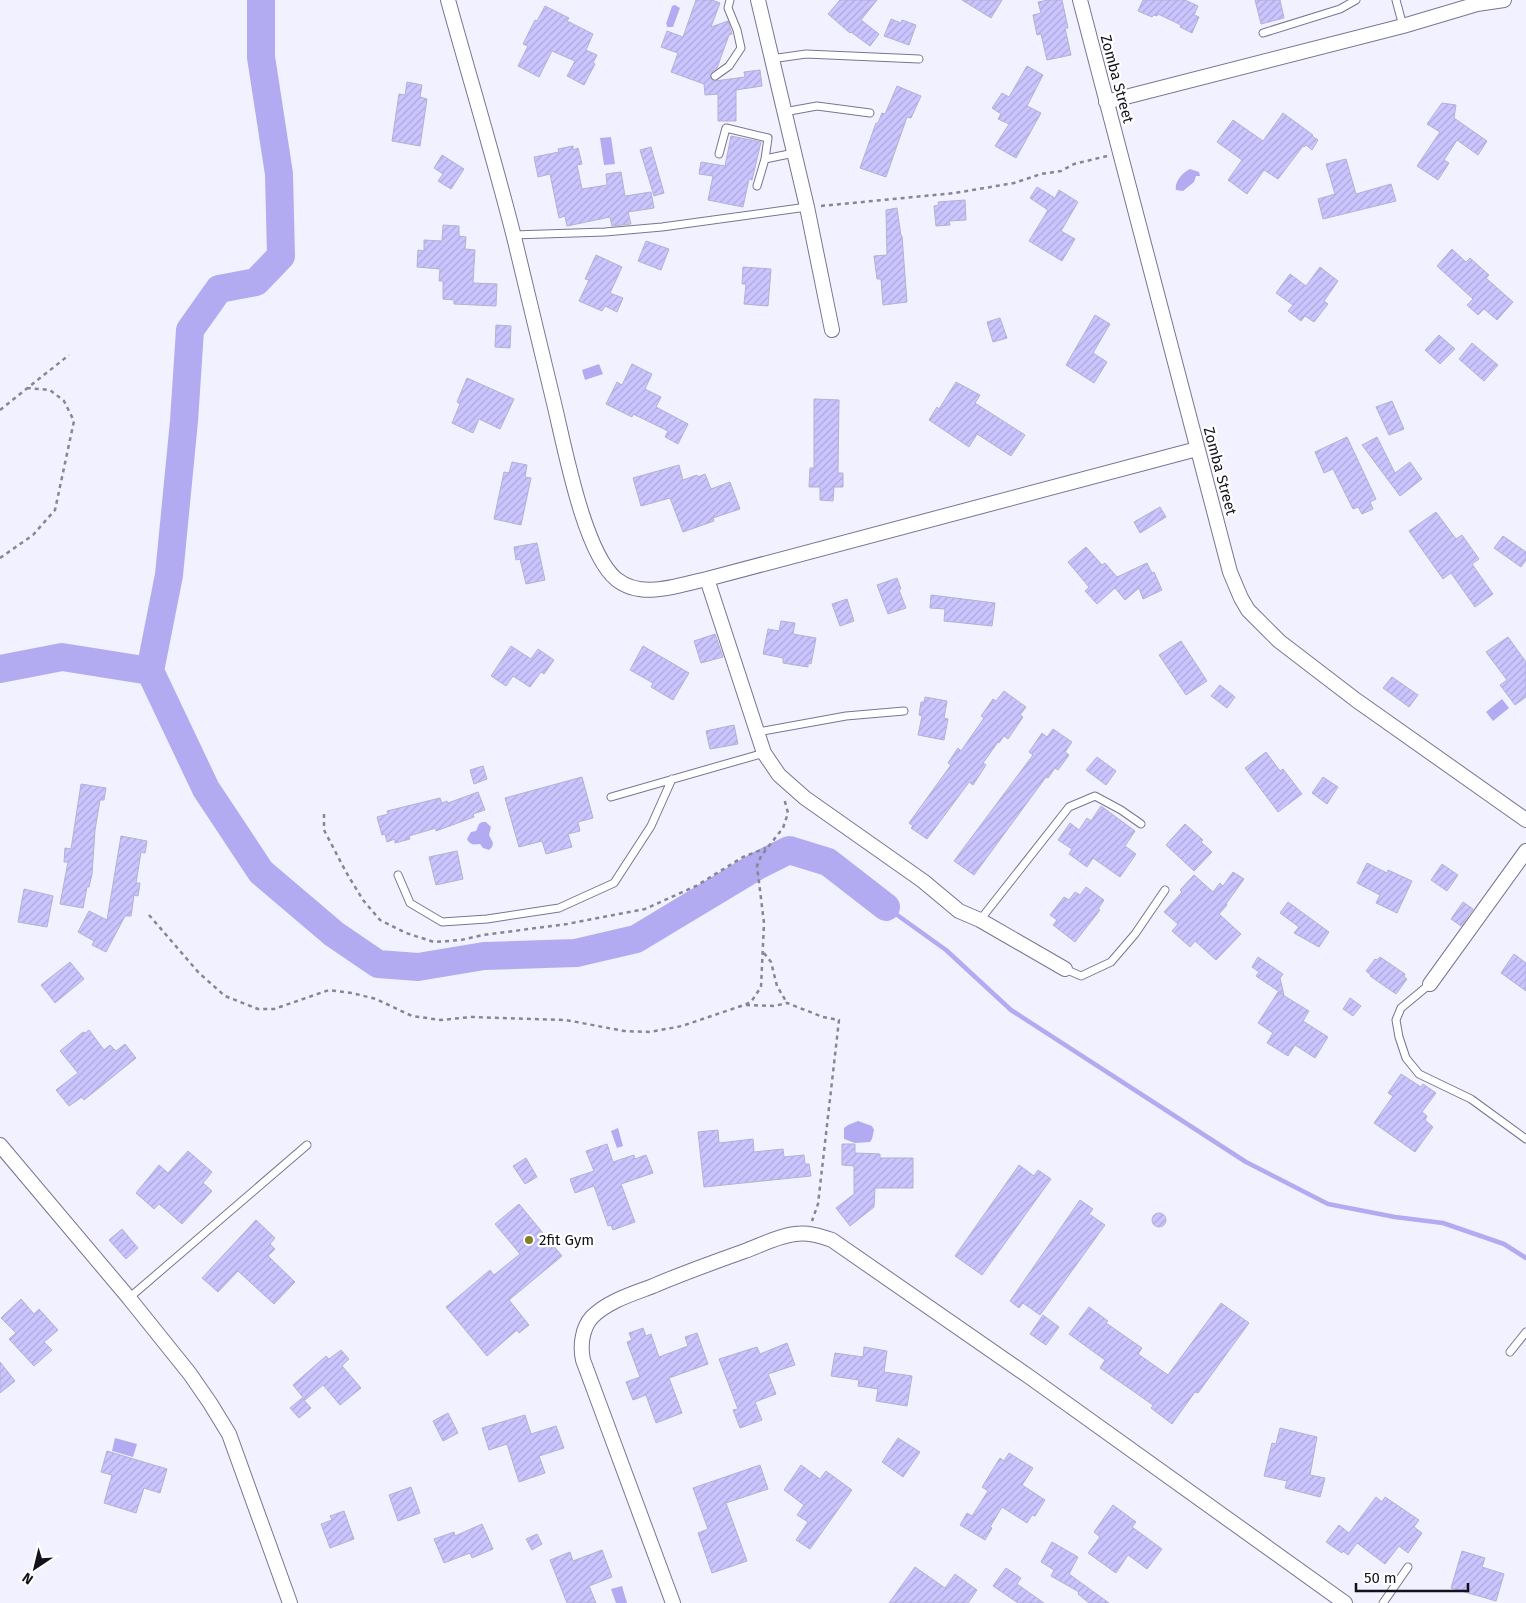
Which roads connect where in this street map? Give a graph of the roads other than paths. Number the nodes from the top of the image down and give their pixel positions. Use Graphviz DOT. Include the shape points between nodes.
graph roads {
  1 [pos="448,0"];
  2 [pos="730,0"];
  3 [pos="758,0"];
  4 [pos="1080,0"];
  5 [pos="1356,0"];
  6 [pos="1396,0"];
  7 [pos="1504,0"];
  8 [pos="1403,26"];
  9 [pos="1263,33"];
  10 [pos="772,58"];
  11 [pos="919,59"];
  12 [pos="716,76"];
  13 [pos="1106,102"];
  14 [pos="784,112"];
  15 [pos="870,113"];
  16 [pos="794,153"];
  17 [pos="719,154"];
  18 [pos="765,159"];
  19 [pos="757,186"];
  20 [pos="807,207"];
  21 [pos="513,235"];
  22 [pos="832,330"];
  23 [pos="1197,450"];
  24 [pos="707,579"];
  25 [pos="904,711"];
  26 [pos="758,732"];
  27 [pos="764,753"];
  28 [pos="672,779"];
  29 [pos="611,797"];
  30 [pos="1134,819"];
  31 [pos="1526,820"];
  32 [pos="1526,852"];
  33 [pos="398,876"];
  34 [pos="1165,890"];
  35 [pos="980,920"];
  36 [pos="1065,969"];
  37 [pos="1430,984"];
  38 [pos="1526,1139"];
  39 [pos="0,1145"];
  40 [pos="307,1145"];
  41 [pos="129,1298"];
  42 [pos="1526,1332"];
  43 [pos="1510,1352"];
  44 [pos="1408,1567"];
  45 [pos="290,1603"];
  46 [pos="673,1603"];
  47 [pos="1345,1603"];
  48 [pos="1384,1603"];
  1 -- 21 [label="street"];
  2 -- 12 [label="lane" via="728,8 741,48 729,66"];
  3 -- 10 [label="street"];
  4 -- 13 [label="street, Zomba Street"];
  5 -- 9 [label="lane" via="1340,9"];
  6 -- 8 [label="lane"];
  7 -- 8 [label="street" via="1477,4"];
  8 -- 13 [label="street"];
  10 -- 11 [label="lane" via="806,54"];
  10 -- 14 [label="street"];
  13 -- 23 [label="street, Zomba Street"];
  14 -- 15 [label="lane" via="818,106"];
  14 -- 16 [label="street"];
  16 -- 18 [label="lane"];
  16 -- 20 [label="street"];
  17 -- 18 [label="lane" via="726,128 768,138"];
  18 -- 19 [label="lane"];
  20 -- 21 [label="lane" via="624,231"];
  20 -- 22 [label="street"];
  21 -- 24 [label="street" via="575,488 591,541 602,561 616,579 636,589 659,589"];
  23 -- 24 [label="street"];
  23 -- 31 [label="street, Zomba Street" via="1230,572 1241,598 1258,621 1356,700"];
  24 -- 26 [label="street"];
  25 -- 26 [label="lane" via="846,716"];
  26 -- 27 [label="street"];
  27 -- 28 [label="lane"];
  27 -- 35 [label="street" via="779,775 805,798 923,880 959,910"];
  28 -- 29 [label="lane"];
  28 -- 33 [label="lane" via="651,826 614,883 559,908 442,922 410,904"];
  30 -- 35 [label="lane" via="1141,824 1095,796 1069,807"];
  32 -- 37 [label="street"];
  34 -- 36 [label="lane" via="1111,962 1081,976"];
  35 -- 36 [label="street"];
  37 -- 38 [label="lane" via="1401,1008 1396,1020 1406,1058 1419,1074 1471,1099"];
  39 -- 41 [label="street"];
  40 -- 41 [label="lane"];
  41 -- 45 [label="street" via="190,1374 229,1434"];
  42 -- 43 [label="lane"];
  44 -- 48 [label="lane"];
  46 -- 47 [label="street" via="583,1360 581,1350 585,1330 590,1319 618,1299 795,1234 832,1240"];
}
